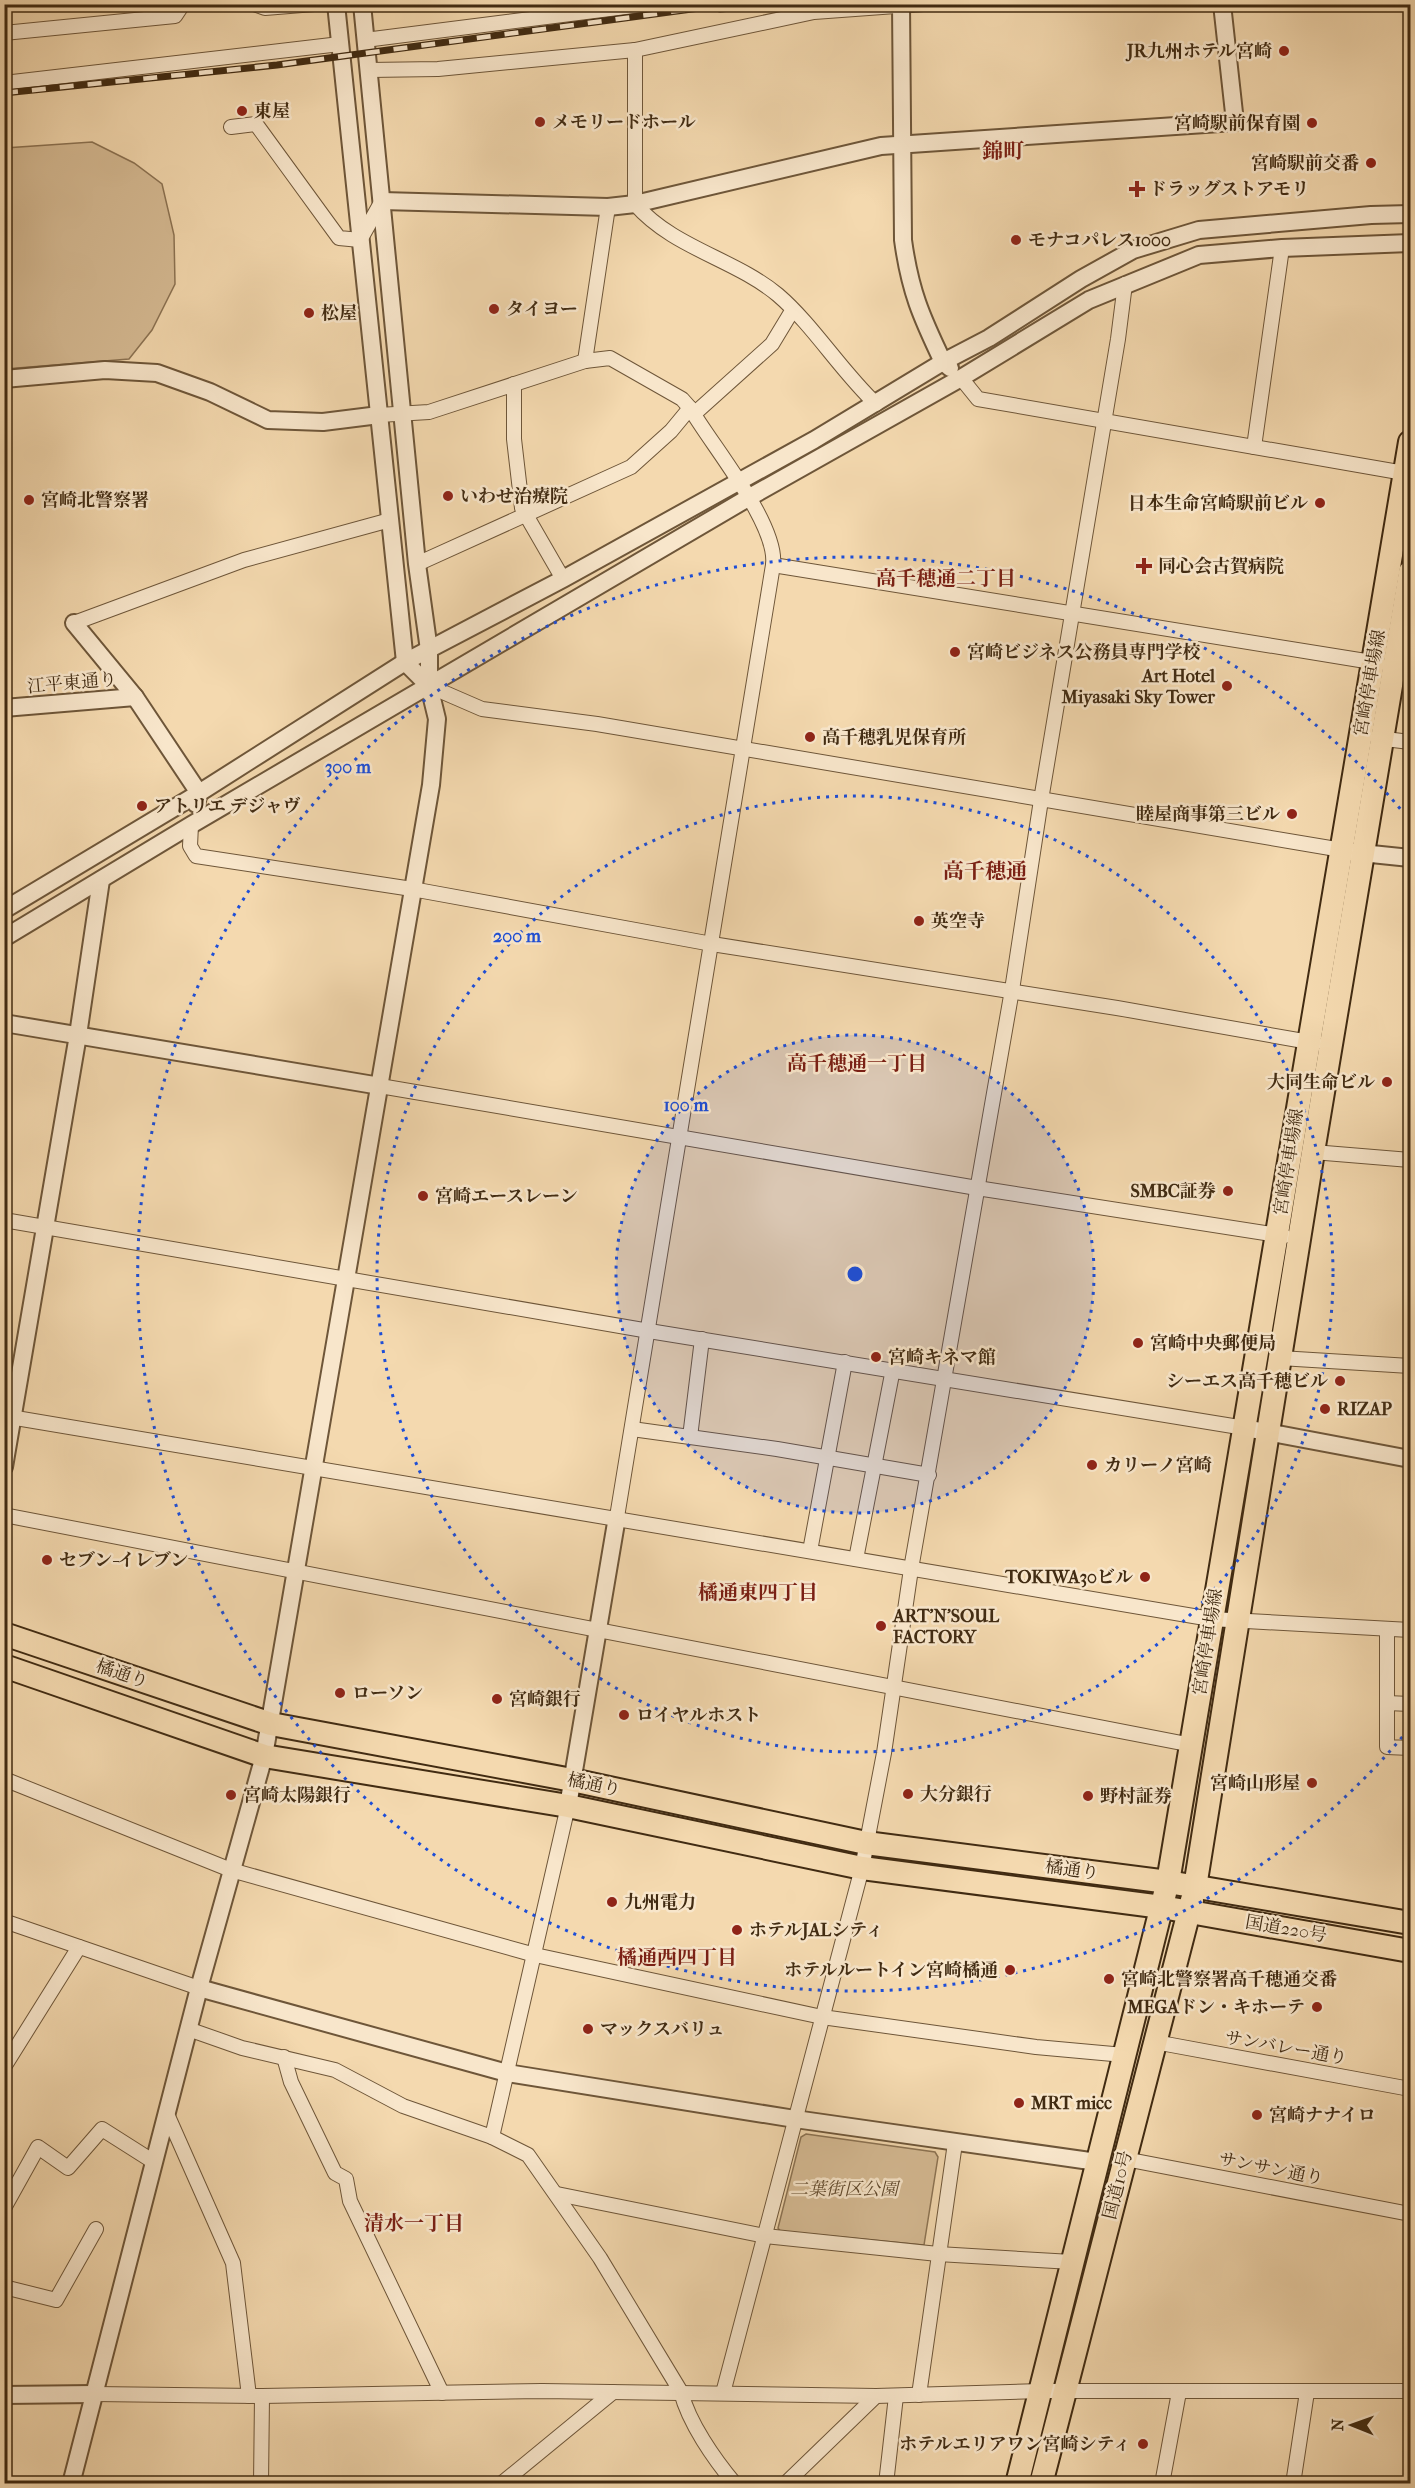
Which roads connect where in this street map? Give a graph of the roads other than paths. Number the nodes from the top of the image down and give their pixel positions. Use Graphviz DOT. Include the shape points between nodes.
graph roads {
  1 [pos="183,4"];
  2 [pos="254,4"];
  3 [pos="314,4"];
  4 [pos="336,4"];
  5 [pos="362,4"];
  6 [pos="649,4"];
  7 [pos="922,4"];
  8 [pos="1222,4"];
  9 [pos="901,5"];
  10 [pos="634,6"];
  11 [pos="4,26"];
  12 [pos="5,33"];
  13 [pos="365,40"];
  14 [pos="340,44"];
  15 [pos="635,50"];
  16 [pos="369,70"];
  17 [pos="4,83"];
  18 [pos="231,127"];
  19 [pos="902,144"];
  20 [pos="382,201"];
  21 [pos="635,204"];
  22 [pos="608,207"];
  23 [pos="1410,214"];
  24 [pos="360,240"];
  25 [pos="1410,243"];
  26 [pos="1282,248"];
  27 [pos="1125,284"];
  28 [pos="792,310"];
  29 [pos="585,360"];
  30 [pos="943,362"];
  31 [pos="961,378"];
  32 [pos="4,379"];
  33 [pos="514,384"];
  34 [pos="876,404"];
  35 [pos="692,411"];
  36 [pos="403,413"];
  37 [pos="379,414"];
  38 [pos="1104,420"];
  39 [pos="1410,442"];
  40 [pos="1254,447"];
  41 [pos="1408,474"];
  42 [pos="737,482"];
  43 [pos="748,498"];
  44 [pos="526,516"];
  45 [pos="390,520"];
  46 [pos="1404,523"];
  47 [pos="417,564"];
  48 [pos="773,565"];
  49 [pos="1410,572"];
  50 [pos="563,579"];
  51 [pos="1072,612"];
  52 [pos="74,622"];
  53 [pos="429,650"];
  54 [pos="405,662"];
  55 [pos="1384,664"];
  56 [pos="429,686"];
  57 [pos="135,697"];
  58 [pos="4,708"];
  59 [pos="1362,729"];
  60 [pos="1382,741"];
  61 [pos="1410,742"];
  62 [pos="743,751"];
  63 [pos="199,793"];
  64 [pos="1041,800"];
  65 [pos="191,825"];
  66 [pos="1352,852"];
  67 [pos="1410,858"];
  68 [pos="101,880"];
  69 [pos="412,889"];
  70 [pos="4,910"];
  71 [pos="4,938"];
  72 [pos="712,944"];
  73 [pos="1012,990"];
  74 [pos="4,1023"];
  75 [pos="78,1035"];
  76 [pos="1320,1044"];
  77 [pos="380,1086"];
  78 [pos="681,1137"];
  79 [pos="1313,1152"];
  80 [pos="1410,1160"];
  81 [pos="977,1188"];
  82 [pos="4,1220"];
  83 [pos="45,1227"];
  84 [pos="1277,1235"];
  85 [pos="1300,1238"];
  86 [pos="346,1279"];
  87 [pos="649,1331"];
  88 [pos="702,1339"];
  89 [pos="1280,1358"];
  90 [pos="845,1362"];
  91 [pos="1410,1366"];
  92 [pos="893,1369"];
  93 [pos="945,1377"];
  94 [pos="9,1416"];
  95 [pos="1245,1428"];
  96 [pos="632,1429"];
  97 [pos="1268,1430"];
  98 [pos="690,1437"];
  99 [pos="828,1458"];
  100 [pos="1410,1459"];
  101 [pos="314,1466"];
  102 [pos="874,1466"];
  103 [pos="4,1467"];
  104 [pos="929,1475"];
  105 [pos="4,1515"];
  106 [pos="617,1517"];
  107 [pos="810,1551"];
  108 [pos="856,1559"];
  109 [pos="912,1569"];
  110 [pos="297,1572"];
  111 [pos="1211,1619"];
  112 [pos="1238,1622"];
  113 [pos="598,1630"];
  114 [pos="1387,1630"];
  115 [pos="1410,1630"];
  116 [pos="4,1635"];
  117 [pos="4,1666"];
  118 [pos="892,1687"];
  119 [pos="1387,1703"];
  120 [pos="1410,1704"];
  121 [pos="271,1724"];
  122 [pos="1192,1744"];
  123 [pos="1410,1748"];
  124 [pos="264,1756"];
  125 [pos="4,1779"];
  126 [pos="572,1780"];
  127 [pos="568,1806"];
  128 [pos="866,1843"];
  129 [pos="862,1868"];
  130 [pos="231,1870"];
  131 [pos="1168,1882"];
  132 [pos="1195,1887"];
  133 [pos="1162,1907"];
  134 [pos="1188,1912"];
  135 [pos="4,1921"];
  136 [pos="1410,1923"];
  137 [pos="79,1947"];
  138 [pos="1410,1951"];
  139 [pos="536,1955"];
  140 [pos="199,1988"];
  141 [pos="822,2017"];
  142 [pos="188,2029"];
  143 [pos="1155,2042"];
  144 [pos="1124,2055"];
  145 [pos="284,2057"];
  146 [pos="4,2067"];
  147 [pos="507,2073"];
  148 [pos="1410,2089"];
  149 [pos="166,2114"];
  150 [pos="795,2119"];
  151 [pos="492,2137"];
  152 [pos="955,2143"];
  153 [pos="1125,2159"];
  154 [pos="154,2162"];
  155 [pos="1097,2162"];
  156 [pos="558,2194"];
  157 [pos="4,2208"];
  158 [pos="1410,2214"];
  159 [pos="96,2229"];
  160 [pos="765,2236"];
  161 [pos="938,2254"];
  162 [pos="1072,2262"];
  163 [pos="4,2287"];
  164 [pos="1041,2391"];
  165 [pos="1410,2391"];
  166 [pos="613,2392"];
  167 [pos="681,2392"];
  168 [pos="1179,2392"];
  169 [pos="1307,2392"];
  170 [pos="442,2393"];
  171 [pos="723,2393"];
  172 [pos="1064,2393"];
  173 [pos="94,2394"];
  174 [pos="4,2395"];
  175 [pos="919,2395"];
  176 [pos="255,2396"];
  177 [pos="876,2396"];
  178 [pos="896,2396"];
  179 [pos="70,2484"];
  180 [pos="261,2484"];
  181 [pos="501,2484"];
  182 [pos="735,2484"];
  183 [pos="785,2484"];
  184 [pos="886,2484"];
  185 [pos="1017,2484"];
  186 [pos="1041,2484"];
  187 [pos="1162,2484"];
  188 [pos="1293,2484"];
  1 -- 12 [label="street" via="175,16"];
  2 -- 3 [label="street" via="265,8"];
  4 -- 14 [label="street"];
  5 -- 13 [label="street"];
  6 -- 10 [label="street"];
  7 -- 9 [label="street"];
  8 -- 19 [label="street" via="1235,122"];
  9 -- 15 [label="street" via="814,12"];
  9 -- 19 [label="street"];
  10 -- 13 [label="street"];
  11 -- 12 [label="street"];
  13 -- 16 [label="street"];
  14 -- 17 [label="street"];
  14 -- 24 [label="street"];
  15 -- 16 [label="street" via="438,69"];
  15 -- 21 [label="street"];
  16 -- 20 [label="street"];
  18 -- 24 [label="street" via="256,124 339,238"];
  19 -- 21 [label="street"];
  19 -- 30 [label="street" via="907,273 917,309"];
  20 -- 22 [label="street"];
  20 -- 24 [label="street"];
  20 -- 36 [label="street"];
  21 -- 22 [label="street"];
  21 -- 28 [label="street" via="658,227 769,288"];
  22 -- 29 [label="street"];
  23 -- 30 [label="street" via="1199,230 1133,250"];
  24 -- 37 [label="street"];
  25 -- 26 [label="street"];
  26 -- 27 [label="street" via="1199,255"];
  26 -- 40 [label="street"];
  27 -- 31 [label="street" via="1089,300"];
  27 -- 38 [label="street"];
  28 -- 34 [label="street"];
  28 -- 35 [label="street" via="771,344"];
  29 -- 33 [label="street"];
  29 -- 35 [label="street" via="610,358 624,363 682,399"];
  30 -- 31 [label="street"];
  30 -- 34 [label="street"];
  31 -- 38 [label="street" via="978,399"];
  31 -- 43 [label="street"];
  32 -- 37 [label="street" via="105,370 158,373 268,420 323,422"];
  33 -- 36 [label="street" via="429,412"];
  33 -- 44 [label="street" via="514,440 519,491"];
  34 -- 42 [label="street"];
  35 -- 42 [label="street"];
  35 -- 44 [label="street" via="631,467"];
  36 -- 37 [label="street"];
  36 -- 47 [label="street"];
  37 -- 45 [label="street"];
  38 -- 40 [label="street"];
  38 -- 51 [label="street"];
  39 -- 41 [label="main road, 宮崎停車場線"];
  40 -- 41 [label="street"];
  41 -- 46 [label="main road, 宮崎停車場線"];
  42 -- 43 [label="street"];
  42 -- 50 [label="street"];
  43 -- 48 [label="street" via="772,542"];
  43 -- 56 [label="street"];
  44 -- 47 [label="street"];
  44 -- 50 [label="street"];
  45 -- 52 [label="street" via="244,560"];
  45 -- 54 [label="street"];
  46 -- 55 [label="main road, 宮崎停車場線"];
  47 -- 53 [label="street"];
  48 -- 51 [label="street"];
  48 -- 62 [label="street"];
  49 -- 55 [label="main road, 宮崎停車場線"];
  50 -- 53 [label="street"];
  51 -- 55 [label="street"];
  51 -- 64 [label="street"];
  52 -- 57 [label="street"];
  53 -- 54 [label="street"];
  53 -- 56 [label="street"];
  54 -- 56 [label="street"];
  54 -- 63 [label="street"];
  55 -- 59 [label="main road, 宮崎停車場線"];
  55 -- 60 [label="main road, 宮崎停車場線"];
  56 -- 62 [label="street" via="482,709 597,724"];
  56 -- 65 [label="street"];
  56 -- 69 [label="street" via="437,719"];
  57 -- 58 [label="street, 江平東通り"];
  57 -- 63 [label="street, 江平東通り"];
  59 -- 60 [label="street"];
  59 -- 66 [label="main road, 宮崎停車場線"];
  60 -- 61 [label="street"];
  60 -- 66 [label="main road, 宮崎停車場線"];
  62 -- 64 [label="street"];
  62 -- 72 [label="street"];
  63 -- 65 [label="street"];
  63 -- 70 [label="street"];
  64 -- 66 [label="street"];
  64 -- 73 [label="street"];
  65 -- 68 [label="street"];
  65 -- 69 [label="street" via="190,846 196,856"];
  66 -- 67 [label="street"];
  66 -- 76 [label="main road, 宮崎停車場線"];
  68 -- 71 [label="street"];
  68 -- 75 [label="street"];
  69 -- 72 [label="street"];
  69 -- 77 [label="street"];
  72 -- 73 [label="street"];
  72 -- 78 [label="street"];
  73 -- 76 [label="street"];
  73 -- 81 [label="street"];
  74 -- 75 [label="street"];
  75 -- 77 [label="street"];
  75 -- 83 [label="street"];
  76 -- 79 [label="main road, 宮崎停車場線"];
  76 -- 84 [label="main road, 宮崎停車場線"];
  77 -- 78 [label="street"];
  77 -- 86 [label="street"];
  78 -- 81 [label="street"];
  78 -- 87 [label="street"];
  79 -- 80 [label="street"];
  79 -- 85 [label="main road, 宮崎停車場線"];
  81 -- 84 [label="street"];
  81 -- 93 [label="street"];
  82 -- 83 [label="street"];
  83 -- 86 [label="street"];
  83 -- 94 [label="street"];
  84 -- 85 [label="street"];
  84 -- 95 [label="main road, 宮崎停車場線"];
  85 -- 89 [label="main road, 宮崎停車場線"];
  86 -- 87 [label="street"];
  86 -- 101 [label="street"];
  87 -- 88 [label="street"];
  87 -- 96 [label="street"];
  88 -- 90 [label="street"];
  88 -- 98 [label="street"];
  89 -- 91 [label="street"];
  89 -- 97 [label="main road, 宮崎停車場線"];
  90 -- 92 [label="street"];
  90 -- 99 [label="street"];
  92 -- 93 [label="street"];
  92 -- 102 [label="street"];
  93 -- 95 [label="street"];
  93 -- 104 [label="street"];
  94 -- 101 [label="street"];
  94 -- 103 [label="street"];
  95 -- 97 [label="street"];
  95 -- 111 [label="main road, 宮崎停車場線"];
  96 -- 98 [label="street"];
  96 -- 106 [label="street"];
  97 -- 100 [label="street"];
  97 -- 112 [label="main road, 宮崎停車場線"];
  98 -- 99 [label="street"];
  99 -- 102 [label="street"];
  99 -- 107 [label="street"];
  101 -- 106 [label="street"];
  101 -- 110 [label="street"];
  102 -- 104 [label="street"];
  102 -- 108 [label="street"];
  104 -- 109 [label="street"];
  105 -- 110 [label="street"];
  106 -- 107 [label="street"];
  106 -- 113 [label="street"];
  107 -- 108 [label="street"];
  108 -- 109 [label="street"];
  109 -- 111 [label="street"];
  109 -- 118 [label="street"];
  110 -- 113 [label="street"];
  110 -- 121 [label="street"];
  111 -- 112 [label="street"];
  111 -- 122 [label="main road, 宮崎停車場線"];
  112 -- 114 [label="street"];
  112 -- 132 [label="main road, 宮崎停車場線"];
  113 -- 118 [label="street"];
  113 -- 126 [label="street"];
  114 -- 115 [label="street"];
  114 -- 119 [label="street"];
  116 -- 121 [label="main road, 橘通り"];
  117 -- 124 [label="main road, 橘通り"];
  118 -- 122 [label="street"];
  118 -- 128 [label="street"];
  119 -- 120 [label="street"];
  119 -- 123 [label="street" via="1387,1747"];
  121 -- 124 [label="street"];
  121 -- 126 [label="main road, 橘通り"];
  122 -- 131 [label="main road, 宮崎停車場線"];
  124 -- 127 [label="main road, 橘通り"];
  124 -- 130 [label="street"];
  125 -- 130 [label="street"];
  126 -- 127 [label="street"];
  126 -- 128 [label="main road, 橘通り"];
  127 -- 129 [label="main road, 橘通り"];
  127 -- 139 [label="street"];
  128 -- 129 [label="street"];
  128 -- 131 [label="main road, 橘通り"];
  129 -- 133 [label="main road, 橘通り"];
  129 -- 141 [label="street"];
  130 -- 139 [label="street"];
  130 -- 140 [label="street"];
  131 -- 132 [label="main road, 橘通り"];
  131 -- 133 [label="main road, 宮崎停車場線"];
  132 -- 134 [label="main road, 国道10号"];
  132 -- 136 [label="main road, 国道220号"];
  133 -- 134 [label="main road, 国道220号"];
  133 -- 144 [label="main road, 国道10号"];
  134 -- 138 [label="main road, 国道220号"];
  134 -- 143 [label="main road, 国道10号"];
  135 -- 137 [label="street"];
  137 -- 140 [label="street"];
  137 -- 146 [label="street"];
  139 -- 141 [label="street"];
  139 -- 147 [label="street"];
  140 -- 142 [label="street"];
  140 -- 147 [label="street"];
  141 -- 144 [label="street" via="1036,2047"];
  141 -- 150 [label="street"];
  142 -- 145 [label="street" via="242,2048"];
  142 -- 149 [label="street"];
  143 -- 148 [label="street, サンバレー通り"];
  143 -- 153 [label="main road, 国道10号"];
  144 -- 155 [label="main road, 国道10号"];
  145 -- 151 [label="street" via="335,2070 403,2106"];
  145 -- 170 [label="street" via="291,2082 335,2173 346,2179 350,2201"];
  147 -- 150 [label="street"];
  147 -- 151 [label="street"];
  149 -- 154 [label="street"];
  149 -- 176 [label="street" via="233,2263"];
  150 -- 152 [label="street"];
  150 -- 160 [label="street"];
  151 -- 156 [label="street" via="528,2155"];
  152 -- 155 [label="street"];
  152 -- 161 [label="street"];
  153 -- 158 [label="street, サンサン通り"];
  153 -- 172 [label="main road, 国道10号"];
  154 -- 157 [label="street" via="102,2129 68,2168 38,2147"];
  154 -- 173 [label="street"];
  155 -- 162 [label="main road, 国道10号"];
  156 -- 160 [label="street"];
  156 -- 167 [label="street"];
  159 -- 163 [label="street" via="56,2300"];
  160 -- 161 [label="street"];
  160 -- 171 [label="street"];
  161 -- 162 [label="street"];
  161 -- 175 [label="street"];
  162 -- 164 [label="main road, 国道10号"];
  164 -- 172 [label="street"];
  164 -- 175 [label="street"];
  164 -- 185 [label="main road, 国道10号"];
  165 -- 169 [label="street"];
  166 -- 167 [label="street"];
  166 -- 170 [label="street"];
  166 -- 181 [label="street"];
  167 -- 171 [label="street"];
  167 -- 182 [label="street" via="701,2435"];
  168 -- 169 [label="street"];
  168 -- 172 [label="street"];
  168 -- 187 [label="street"];
  169 -- 188 [label="street"];
  170 -- 176 [label="street"];
  171 -- 177 [label="street"];
  172 -- 186 [label="main road, 国道10号"];
  173 -- 174 [label="street"];
  173 -- 176 [label="street"];
  173 -- 179 [label="street"];
  175 -- 178 [label="street"];
  176 -- 180 [label="street"];
  177 -- 178 [label="street"];
  177 -- 183 [label="street"];
  178 -- 184 [label="street"];
}
